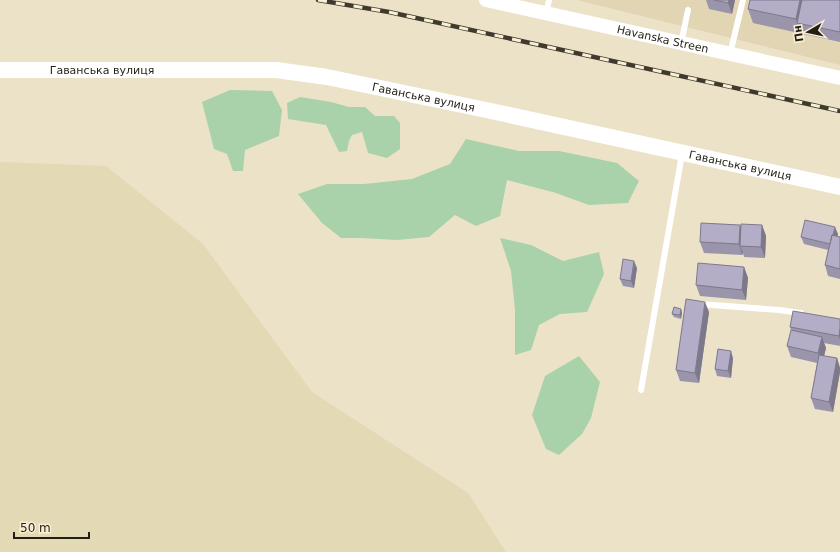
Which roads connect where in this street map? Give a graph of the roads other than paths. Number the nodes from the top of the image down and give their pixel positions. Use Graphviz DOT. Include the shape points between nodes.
graph roads {
  1 [pos="486,0"];
  2 [pos="743,0"];
  3 [pos="548,7"];
  4 [pos="688,10"];
  5 [pos="681,44"];
  6 [pos="730,54"];
  7 [pos="0,70"];
  8 [pos="840,78"];
  9 [pos="682,152"];
  10 [pos="840,188"];
  11 [pos="698,304"];
  12 [pos="810,314"];
  13 [pos="641,390"];
  1 -- 3 [label="street, Havanska Streen"];
  2 -- 6 [label="lane"];
  3 -- 5 [label="street, Havanska Streen"];
  4 -- 5 [label="lane"];
  5 -- 6 [label="street, Havanska Streen"];
  6 -- 8 [label="street, Havanska Streen"];
  7 -- 9 [label="main road, Гаванська вулиця" via="276,70 335,78"];
  9 -- 10 [label="main road, Гаванська вулиця"];
  9 -- 13 [label="lane"];
  11 -- 12 [label="lane"];
}
